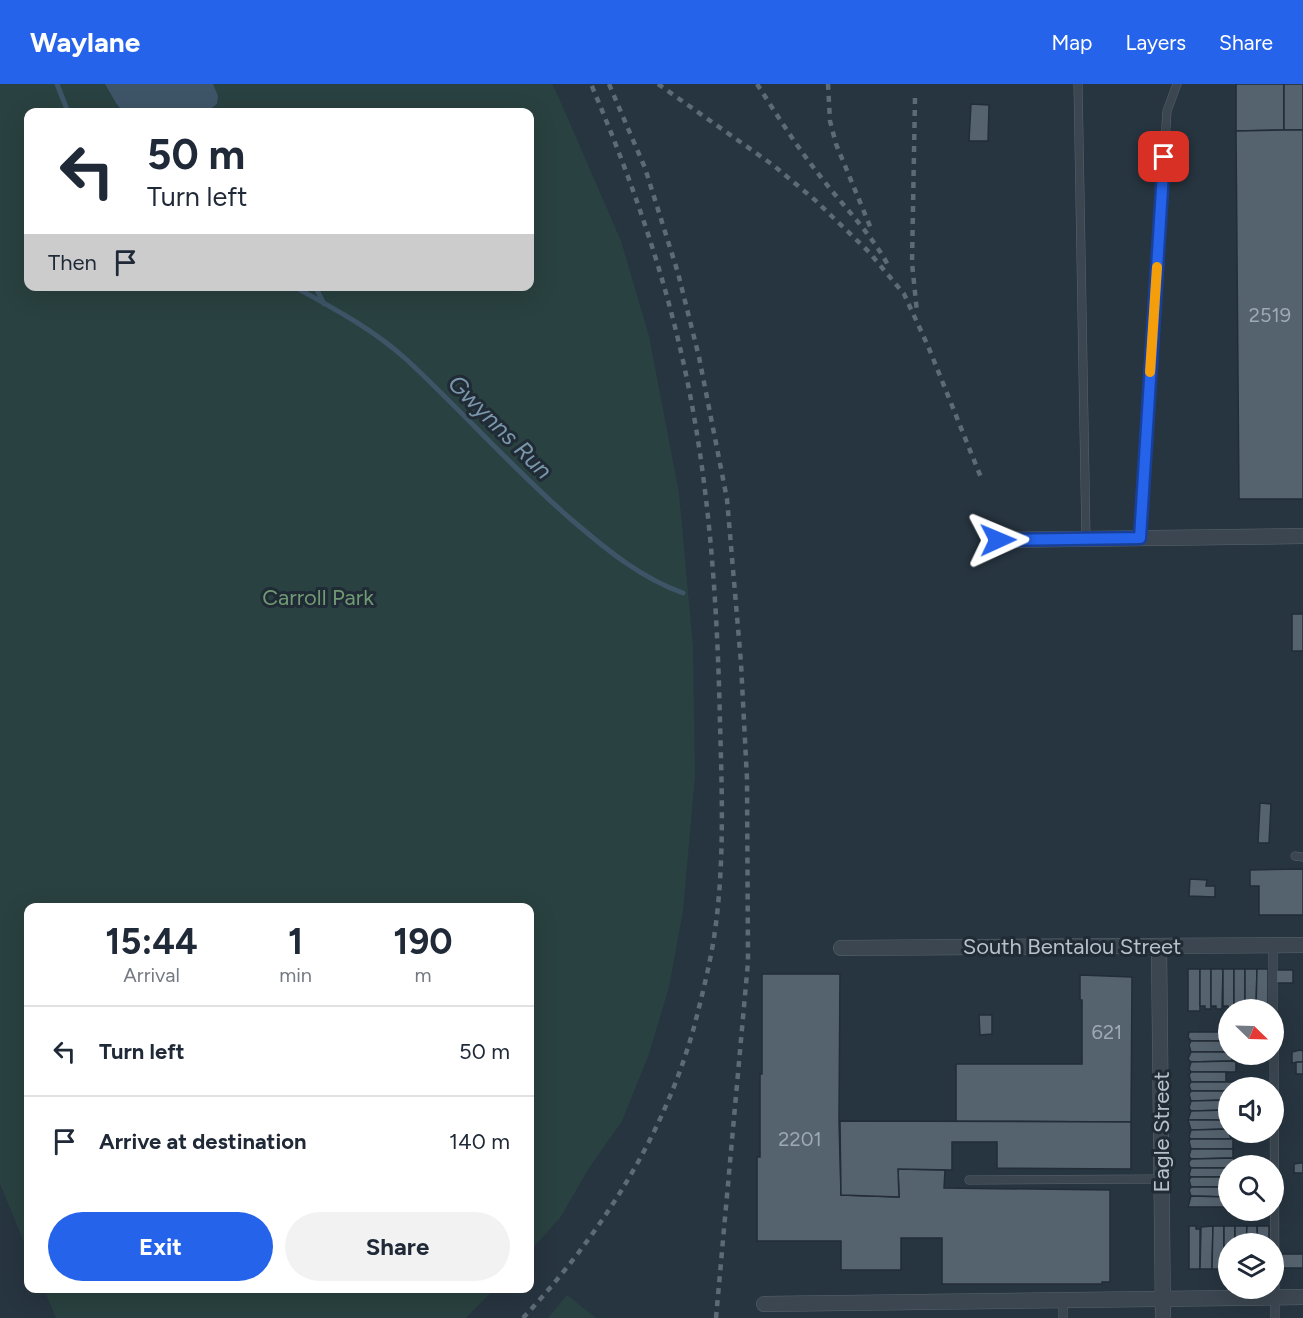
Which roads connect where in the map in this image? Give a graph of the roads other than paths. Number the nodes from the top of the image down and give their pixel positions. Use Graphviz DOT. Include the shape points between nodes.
graph roads {
  1 [pos="1077,84"];
  2 [pos="1177,84"];
  3 [pos="1303,536"];
  4 [pos="1140,538"];
  5 [pos="1086,539"];
  6 [pos="998,540"];
  7 [pos="1273,945"];
  8 [pos="1303,945"];
  9 [pos="1160,946"];
  10 [pos="841,948"];
  11 [pos="1273,999"];
  12 [pos="1274,1065"];
  13 [pos="1161,1179"];
  14 [pos="969,1180"];
  15 [pos="1275,1233"];
  16 [pos="1284,1297"];
  17 [pos="1303,1297"];
  18 [pos="1218,1298"];
  19 [pos="1162,1299"];
  20 [pos="1275,1299"];
  21 [pos="1063,1300"];
  22 [pos="764,1304"];
  23 [pos="1063,1318"];
  24 [pos="1163,1318"];
  25 [pos="1275,1318"];
  1 -- 5 [label="lane"];
  2 -- 4 [label="lane" via="1167,111"];
  3 -- 4 [label="street"];
  4 -- 5 [label="street"];
  5 -- 6 [label="street"];
  7 -- 8 [label="street, South Bentalou Street"];
  7 -- 9 [label="street, South Bentalou Street"];
  7 -- 11 [label="lane"];
  9 -- 10 [label="street, South Bentalou Street"];
  9 -- 13 [label="street, Eagle Street"];
  12 -- 15 [label="lane"];
  13 -- 14 [label="lane"];
  13 -- 19 [label="street, Eagle Street"];
  16 -- 17 [label="street"];
  18 -- 19 [label="street"];
  19 -- 21 [label="street"];
  19 -- 24 [label="street, Eagle Street"];
  20 -- 25 [label="lane"];
  21 -- 22 [label="street"];
  21 -- 23 [label="lane"];
}
